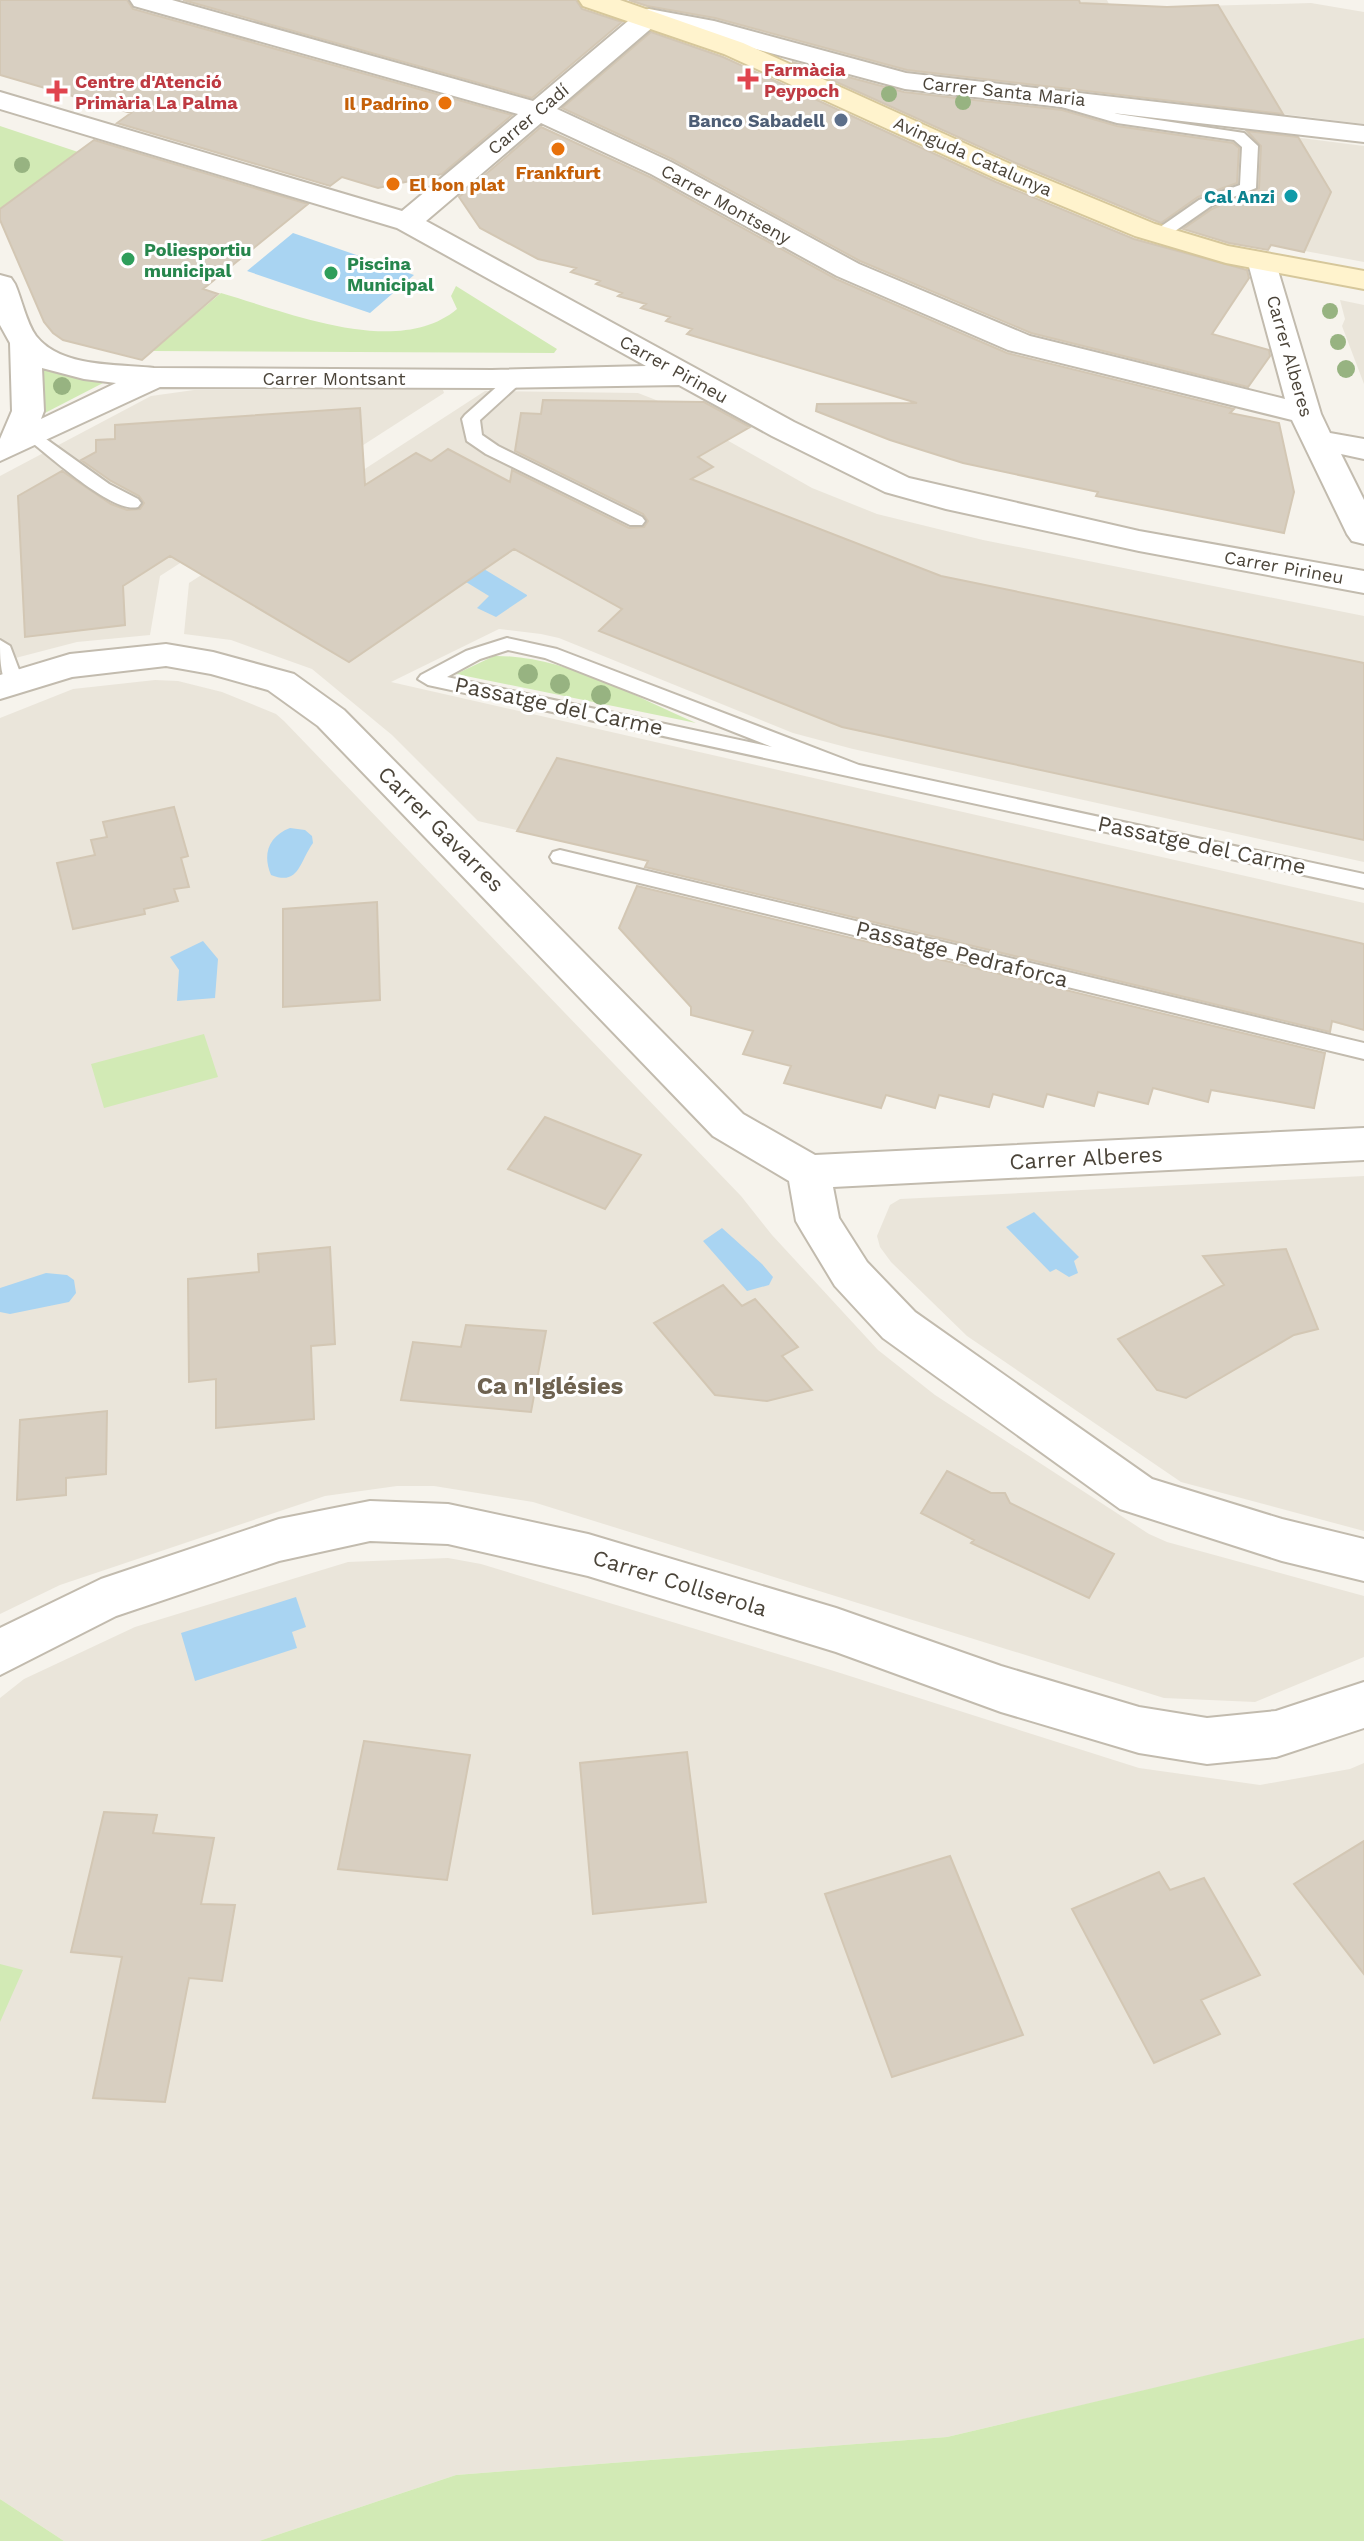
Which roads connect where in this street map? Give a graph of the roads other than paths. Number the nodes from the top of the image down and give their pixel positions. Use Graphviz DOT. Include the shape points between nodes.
graph roads {
  1 [pos="143,0"];
  2 [pos="592,0"];
  3 [pos="649,17"];
  4 [pos="1039,96"];
  5 [pos="0,100"];
  6 [pos="538,111"];
  7 [pos="1364,134"];
  8 [pos="407,222"];
  9 [pos="1159,235"];
  10 [pos="1263,263"];
  11 [pos="1364,280"];
  12 [pos="0,284"];
  13 [pos="17,348"];
  14 [pos="684,375"];
  15 [pos="155,377"];
  16 [pos="516,379"];
  17 [pos="1311,427"];
  18 [pos="15,443"];
  19 [pos="1364,449"];
  20 [pos="132,503"];
  21 [pos="636,521"];
  22 [pos="1364,534"];
  23 [pos="1364,582"];
  24 [pos="0,646"];
  25 [pos="7,685"];
  26 [pos="852,770"];
  27 [pos="560,857"];
  28 [pos="1364,881"];
  29 [pos="1364,1051"];
  30 [pos="1364,1144"];
  31 [pos="809,1172"];
  32 [pos="1364,1560"];
  33 [pos="0,1653"];
  34 [pos="1364,1705"];
  1 -- 6 [label="street, Carrer Montseny"];
  2 -- 3 [label="main road, Avinguda Catalunya"];
  3 -- 4 [label="street, Carrer Santa Maria" via="714,29 893,78"];
  3 -- 6 [label="street, Carrer Cadí"];
  3 -- 9 [label="main road, Avinguda Catalunya" via="763,60 1066,199"];
  4 -- 7 [label="street, Carrer Santa Maria"];
  4 -- 9 [label="lane" via="1117,118 1239,136 1250,146 1248,188 1205,203"];
  5 -- 8 [label="street, Carrer Pirineu"];
  6 -- 8 [label="street, Carrer Cadí"];
  6 -- 17 [label="street, Carrer Montseny" via="661,168 848,270 1019,343"];
  8 -- 14 [label="street, Carrer Pirineu"];
  9 -- 10 [label="main road, Avinguda Catalunya"];
  10 -- 11 [label="main road, Avinguda Catalunya"];
  10 -- 17 [label="street, Carrer Alberes"];
  12 -- 13 [label="street"];
  13 -- 15 [label="street" via="67,366"];
  13 -- 18 [label="street" via="28,411"];
  14 -- 16 [label="street, Carrer Montsant"];
  14 -- 23 [label="street, Carrer Pirineu" via="897,485 1139,541"];
  15 -- 16 [label="street, Carrer Montsant"];
  15 -- 18 [label="street, Carrer Montsant"];
  16 -- 21 [label="lane" via="471,419 473,437"];
  17 -- 19 [label="street, Carrer Montseny"];
  17 -- 22 [label="street, Carrer Alberes"];
  18 -- 20 [label="lane"];
  24 -- 25 [label="lane"];
  25 -- 31 [label="street, Carrer Gavarres" via="70,666 166,655 281,682 331,718 728,1125"];
  26 -- 26 [label="lane, Passatge del Carme" via="550,653 507,644 428,679"];
  26 -- 28 [label="lane, Passatge del Carme"];
  27 -- 29 [label="lane, Passatge Pedraforca"];
  30 -- 31 [label="street, Carrer Alberes"];
  31 -- 32 [label="street" via="818,1221 851,1274 899,1325 1137,1495"];
  33 -- 34 [label="street, Carrer Collserola" via="101,1600 279,1540 370,1521 448,1524 588,1555 1139,1730 1207,1741 1276,1734"];
}
